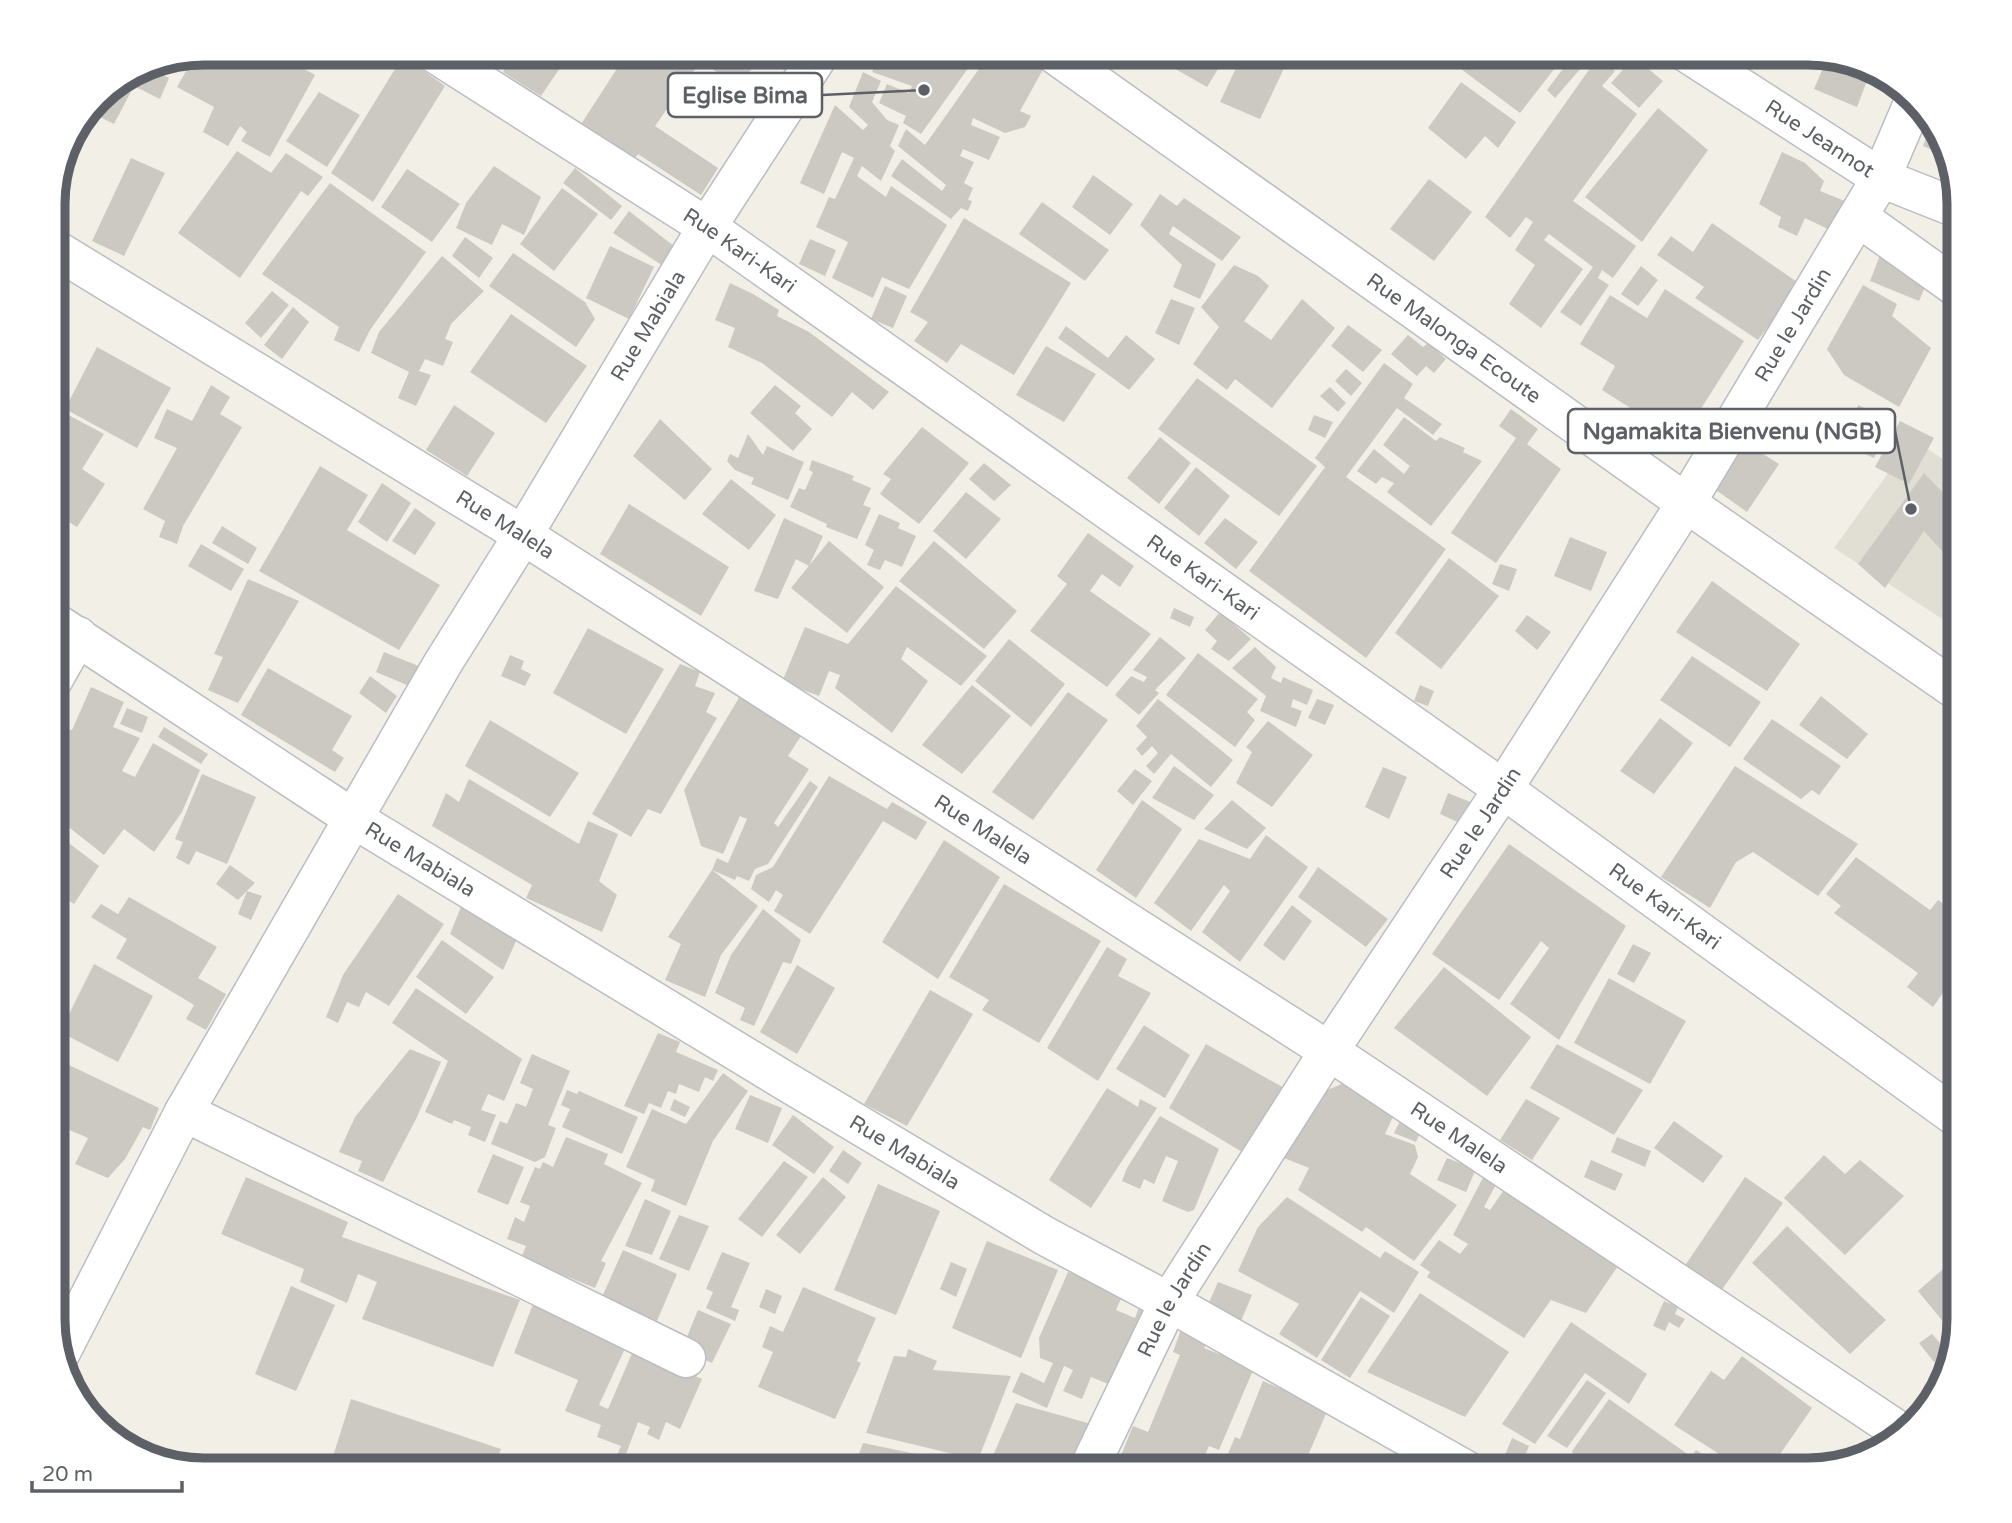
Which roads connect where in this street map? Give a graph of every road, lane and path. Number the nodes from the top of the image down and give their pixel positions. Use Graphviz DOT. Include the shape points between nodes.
graph roads {
  1 [pos="453,65"];
  2 [pos="812,65"];
  3 [pos="1071,65"];
  4 [pos="1707,65"];
  5 [pos="1910,110"];
  6 [pos="1881,178"];
  7 [pos="1947,204"];
  8 [pos="1858,217"];
  9 [pos="707,227"];
  10 [pos="65,255"];
  11 [pos="1947,280"];
  12 [pos="1686,503"];
  13 [pos="523,535"];
  14 [pos="66,629"];
  15 [pos="1947,684"];
  16 [pos="1503,789"];
  17 [pos="354,818"];
  18 [pos="1329,1051"];
  19 [pos="1947,1110"];
  20 [pos="184,1112"];
  21 [pos="1170,1302"];
  22 [pos="67,1341"];
  23 [pos="687,1357"];
  24 [pos="1894,1428"];
  25 [pos="1094,1458"];
  26 [pos="1443,1458"];
  1 -- 9 [label="street, Rue Kari-Kari"];
  2 -- 9 [label="street, Rue Mabiala"];
  3 -- 12 [label="street, Rue Malonga Ecoute"];
  4 -- 6 [label="street, Rue Jeannot"];
  5 -- 6 [label="street, Rue le Jardin"];
  6 -- 7 [label="street, Rue Jeannot"];
  6 -- 8 [label="street, Rue le Jardin"];
  8 -- 11 [label="street"];
  8 -- 12 [label="street, Rue le Jardin"];
  9 -- 13 [label="street, Rue Mabiala"];
  9 -- 16 [label="street, Rue Kari-Kari"];
  10 -- 13 [label="street, Rue Malela"];
  12 -- 15 [label="street, Rue Malonga Ecoute"];
  12 -- 16 [label="street, Rue le Jardin"];
  13 -- 17 [label="street, Rue Mabiala"];
  13 -- 18 [label="street, Rue Malela"];
  14 -- 17 [label="street, Rue Mabiala"];
  16 -- 18 [label="street, Rue le Jardin"];
  16 -- 19 [label="street, Rue Kari-Kari"];
  17 -- 20 [label="street, Rue Mabiala"];
  17 -- 21 [label="street, Rue Mabiala" via="1045,1236"];
  18 -- 21 [label="street, Rue le Jardin"];
  18 -- 24 [label="street, Rue Malela"];
  20 -- 22 [label="street, Rue Mabiala"];
  20 -- 23 [label="street"];
  21 -- 25 [label="street, Rue le Jardin"];
  21 -- 26 [label="street, Rue Mabiala"];
}
